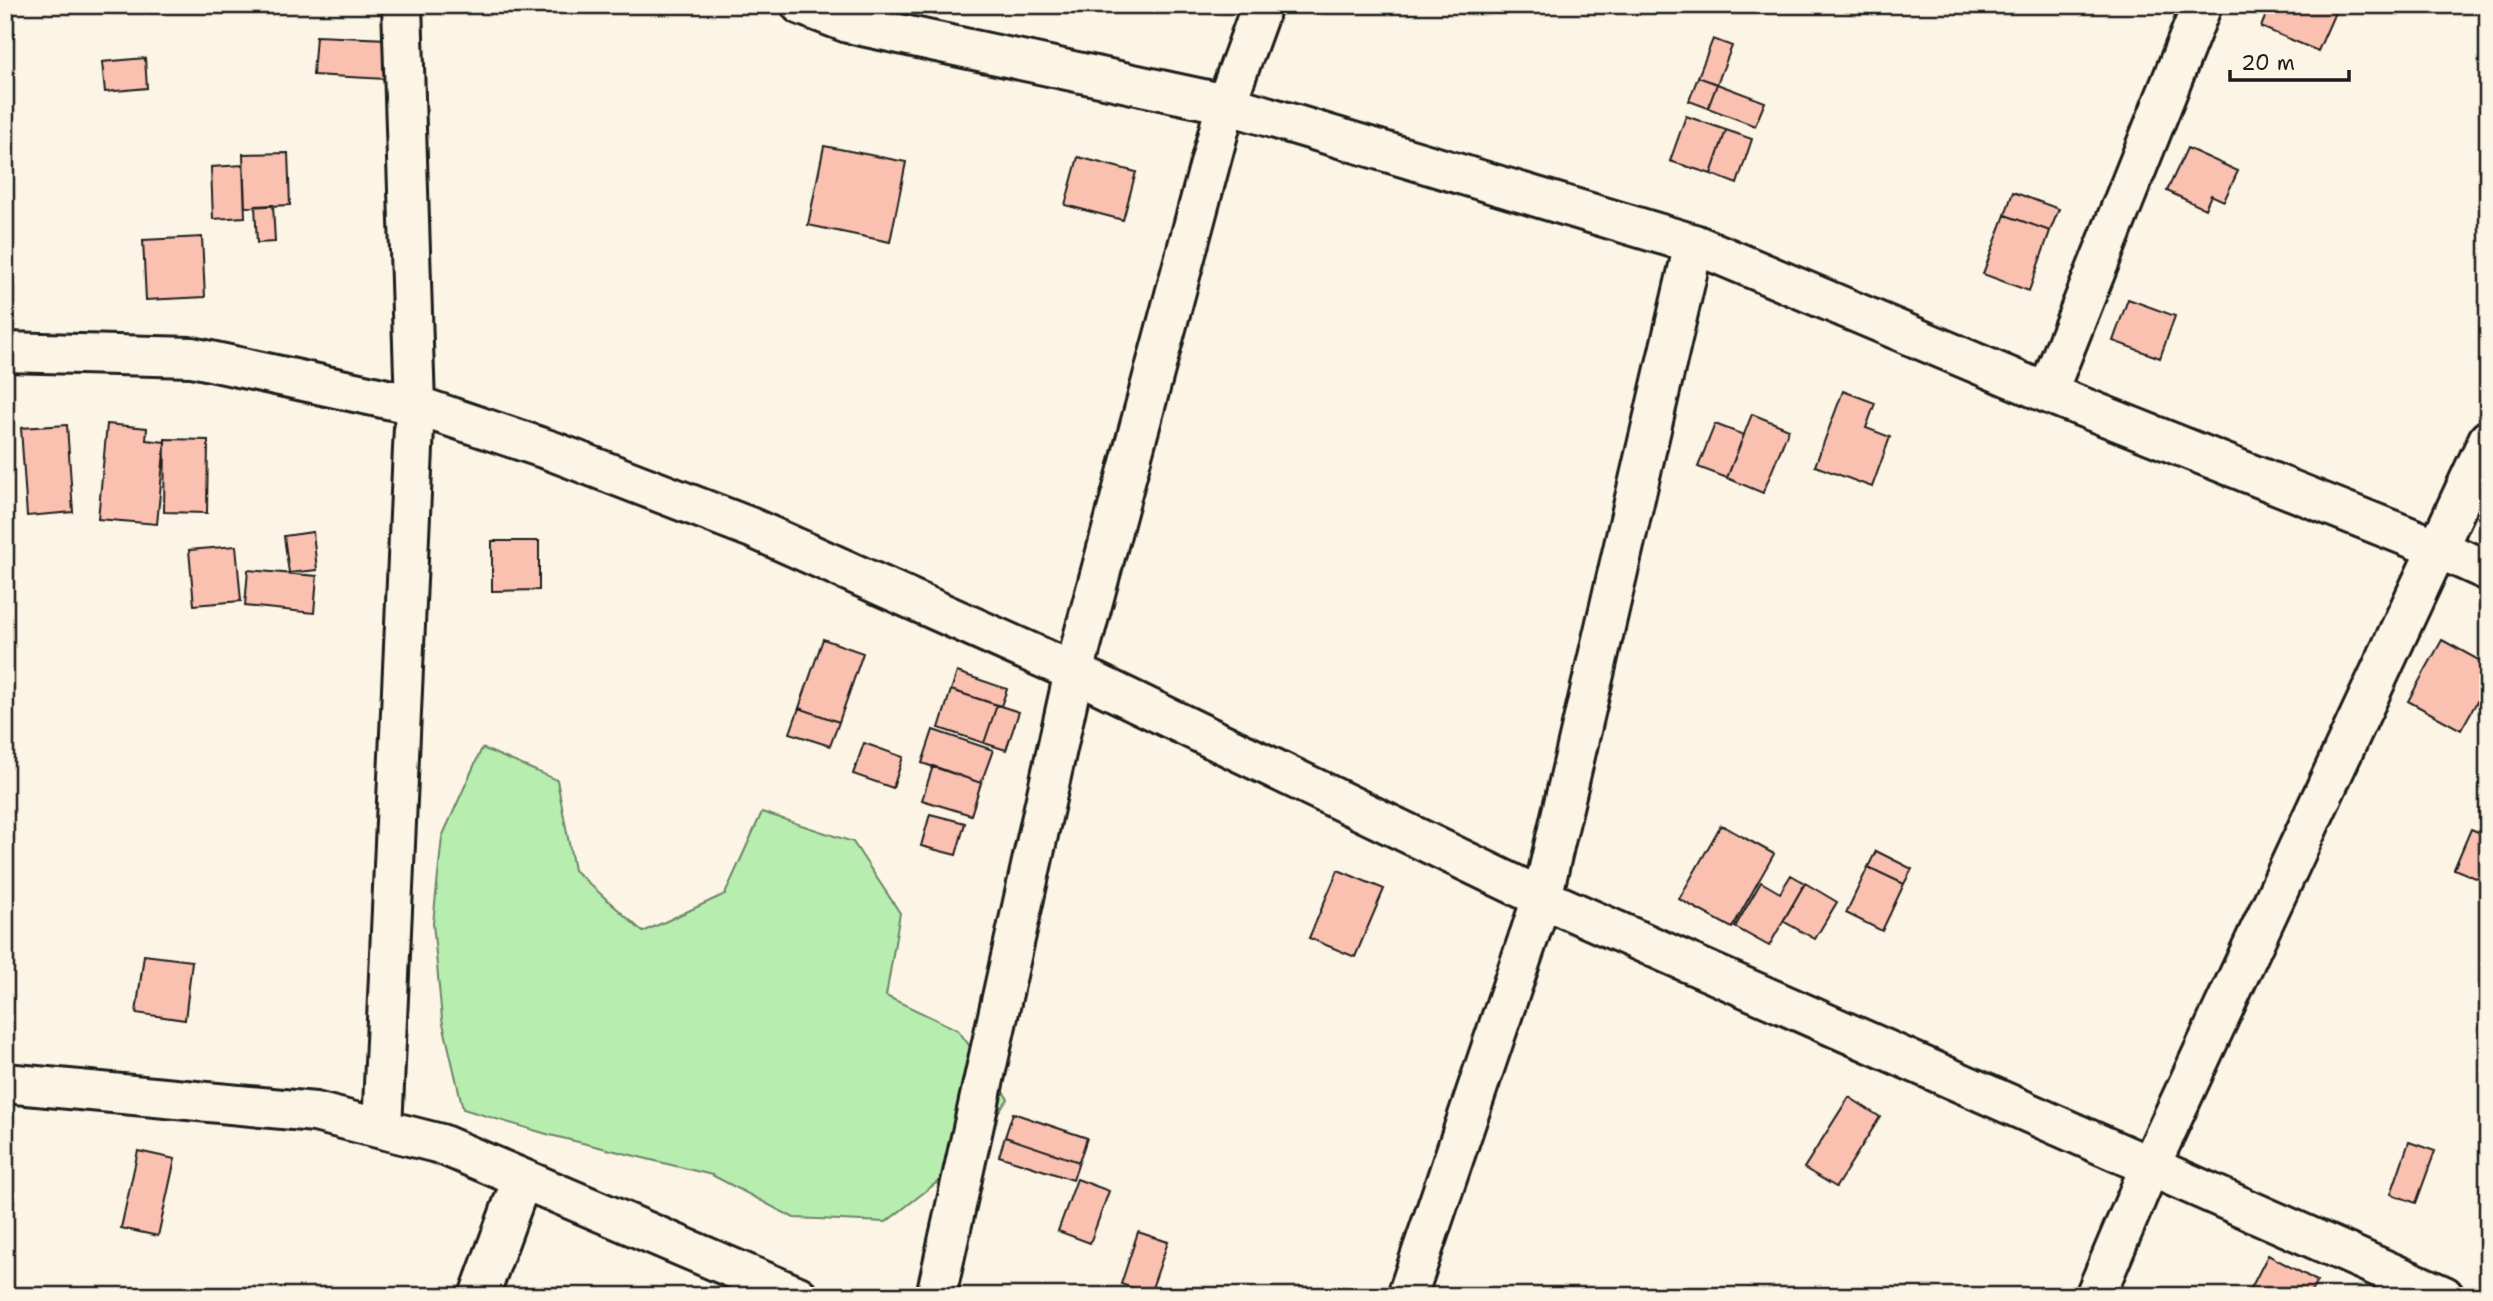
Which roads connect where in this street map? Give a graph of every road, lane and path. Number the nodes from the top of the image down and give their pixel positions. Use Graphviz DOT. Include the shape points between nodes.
graph roads {
  1 [pos="402,5"];
  2 [pos="801,5"];
  3 [pos="1262,5"];
  4 [pos="2202,5"];
  5 [pos="1226,104"];
  6 [pos="1694,244"];
  7 [pos="5,352"];
  8 [pos="2047,393"];
  9 [pos="415,405"];
  10 [pos="2488,440"];
  11 [pos="2437,548"];
  12 [pos="2488,571"];
  13 [pos="1074,672"];
  14 [pos="1542,898"];
  15 [pos="5,1083"];
  16 [pos="382,1129"];
  17 [pos="2151,1164"];
  18 [pos="522,1179"];
  19 [pos="479,1296"];
  20 [pos="798,1296"];
  21 [pos="936,1296"];
  22 [pos="1407,1296"];
  23 [pos="2095,1296"];
  24 [pos="2444,1296"];
  1 -- 9 [label="street"];
  2 -- 5 [label="street" via="848,23"];
  3 -- 5 [label="street"];
  4 -- 8 [label="street"];
  5 -- 6 [label="street"];
  5 -- 13 [label="street"];
  6 -- 8 [label="street"];
  6 -- 14 [label="street"];
  7 -- 9 [label="street" via="192,357"];
  8 -- 11 [label="street"];
  9 -- 13 [label="street" via="552,451 752,528"];
  9 -- 16 [label="street"];
  10 -- 11 [label="street"];
  11 -- 12 [label="street"];
  11 -- 17 [label="street"];
  13 -- 14 [label="street"];
  13 -- 21 [label="street"];
  14 -- 17 [label="street"];
  14 -- 22 [label="street"];
  15 -- 16 [label="street" via="314,1112"];
  16 -- 18 [label="street" via="441,1144"];
  17 -- 23 [label="street"];
  17 -- 24 [label="street"];
  18 -- 19 [label="street"];
  18 -- 20 [label="street"];
}
